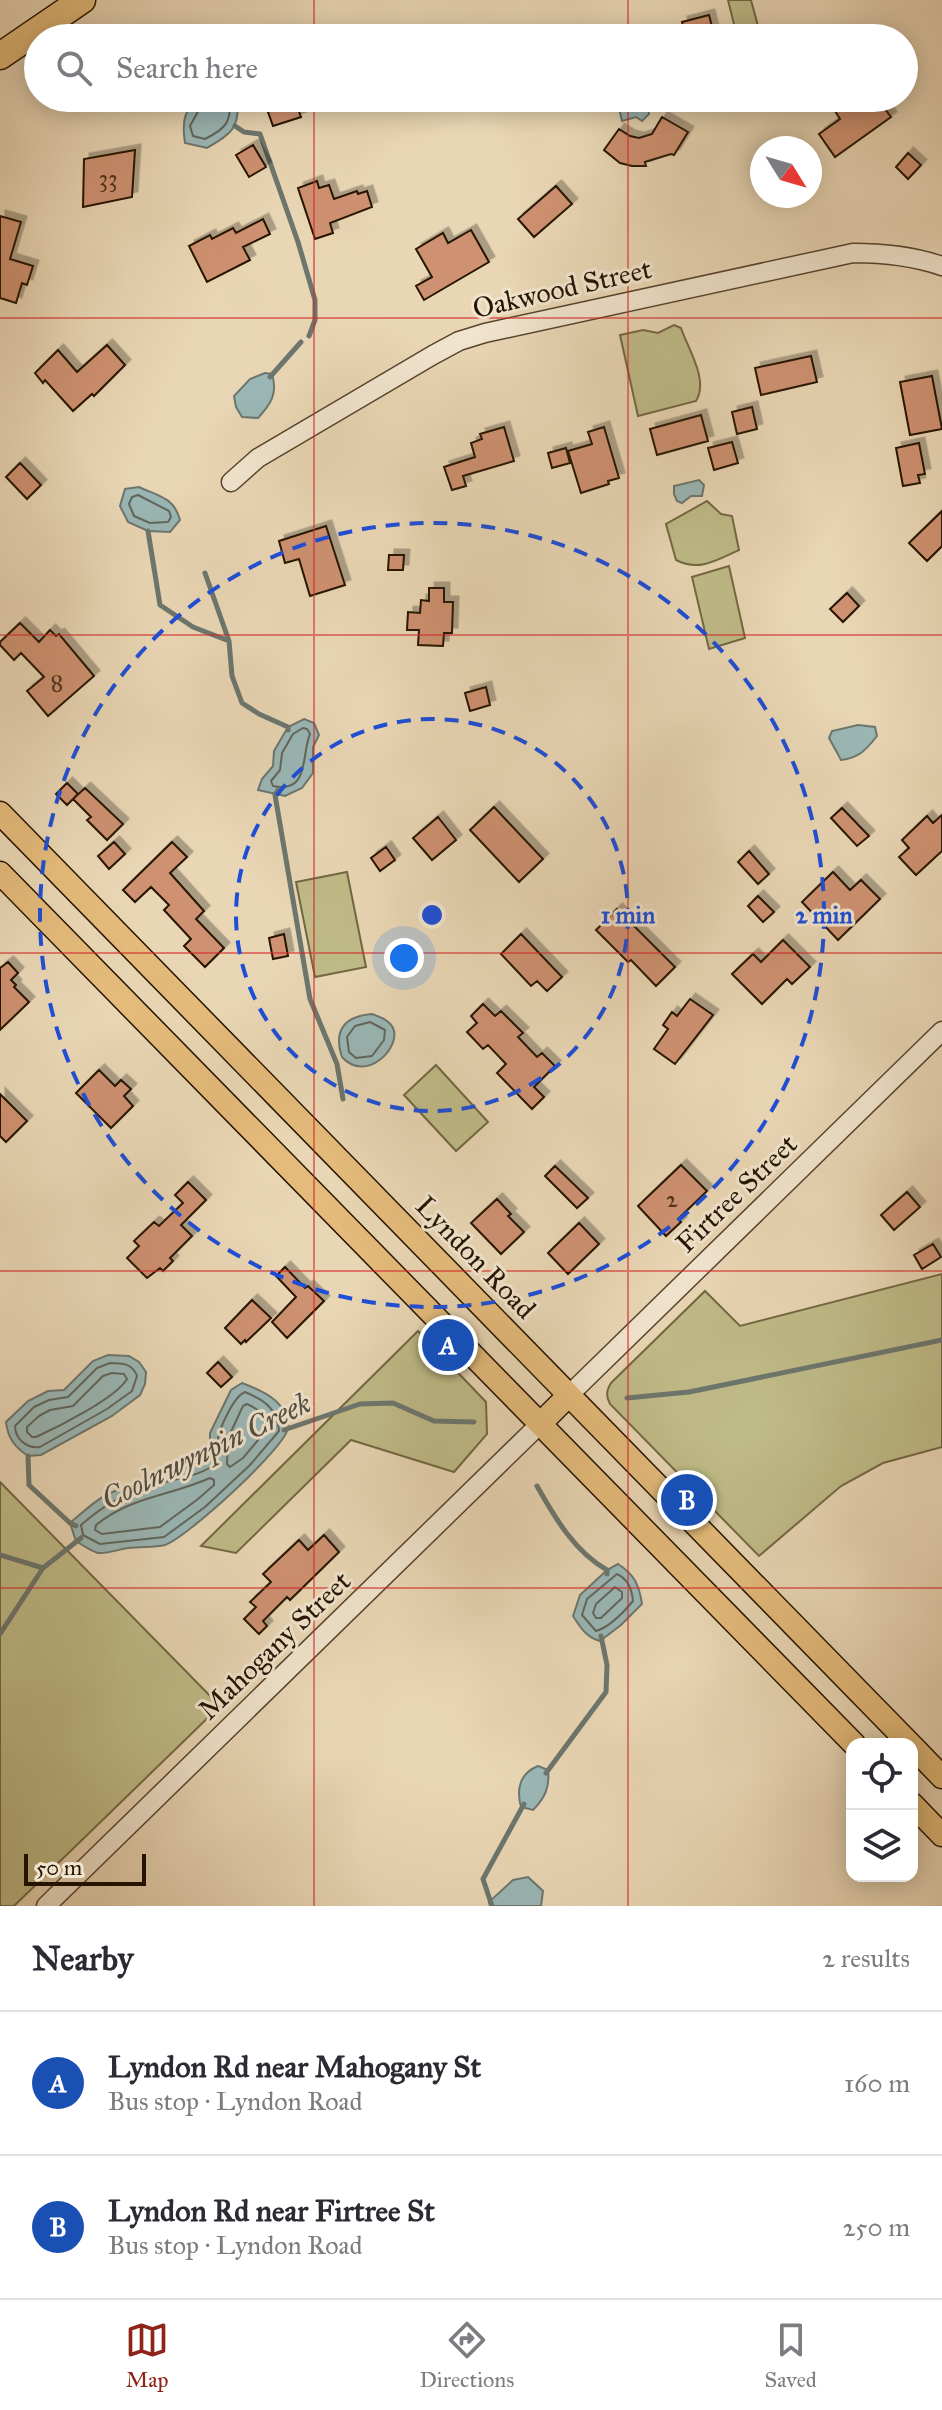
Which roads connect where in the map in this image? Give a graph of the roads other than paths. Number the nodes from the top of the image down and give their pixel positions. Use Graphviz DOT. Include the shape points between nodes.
graph roads {
  1 [pos="67,4"];
  2 [pos="42,24"];
  3 [pos="24,39"];
  4 [pos="0,56"];
  5 [pos="0,63"];
  6 [pos="942,266"];
  7 [pos="231,482"];
  8 [pos="0,813"];
  9 [pos="0,873"];
  10 [pos="942,1031"];
  11 [pos="569,1395"];
  12 [pos="541,1423"];
  13 [pos="848,1738"];
  14 [pos="904,1738"];
  15 [pos="918,1752"];
  16 [pos="942,1777"];
  17 [pos="918,1810"];
  18 [pos="942,1835"];
  19 [pos="46,1906"];
  1 -- 2 [label="highway"];
  3 -- 4 [label="highway"];
  3 -- 5 [label="highway"];
  6 -- 7 [label="street, Oakwood Street" via="883,253 853,253 485,333 433,355 258,458"];
  8 -- 11 [label="main road, Lyndon Road"];
  9 -- 12 [label="main road"];
  10 -- 11 [label="street, Firtree Street"];
  11 -- 12 [label="main road"];
  11 -- 14 [label="main road, Lyndon Road"];
  12 -- 13 [label="main road"];
  12 -- 19 [label="street, Mahogany Street"];
  15 -- 16 [label="main road, Lyndon Road"];
  17 -- 18 [label="main road"];
}
